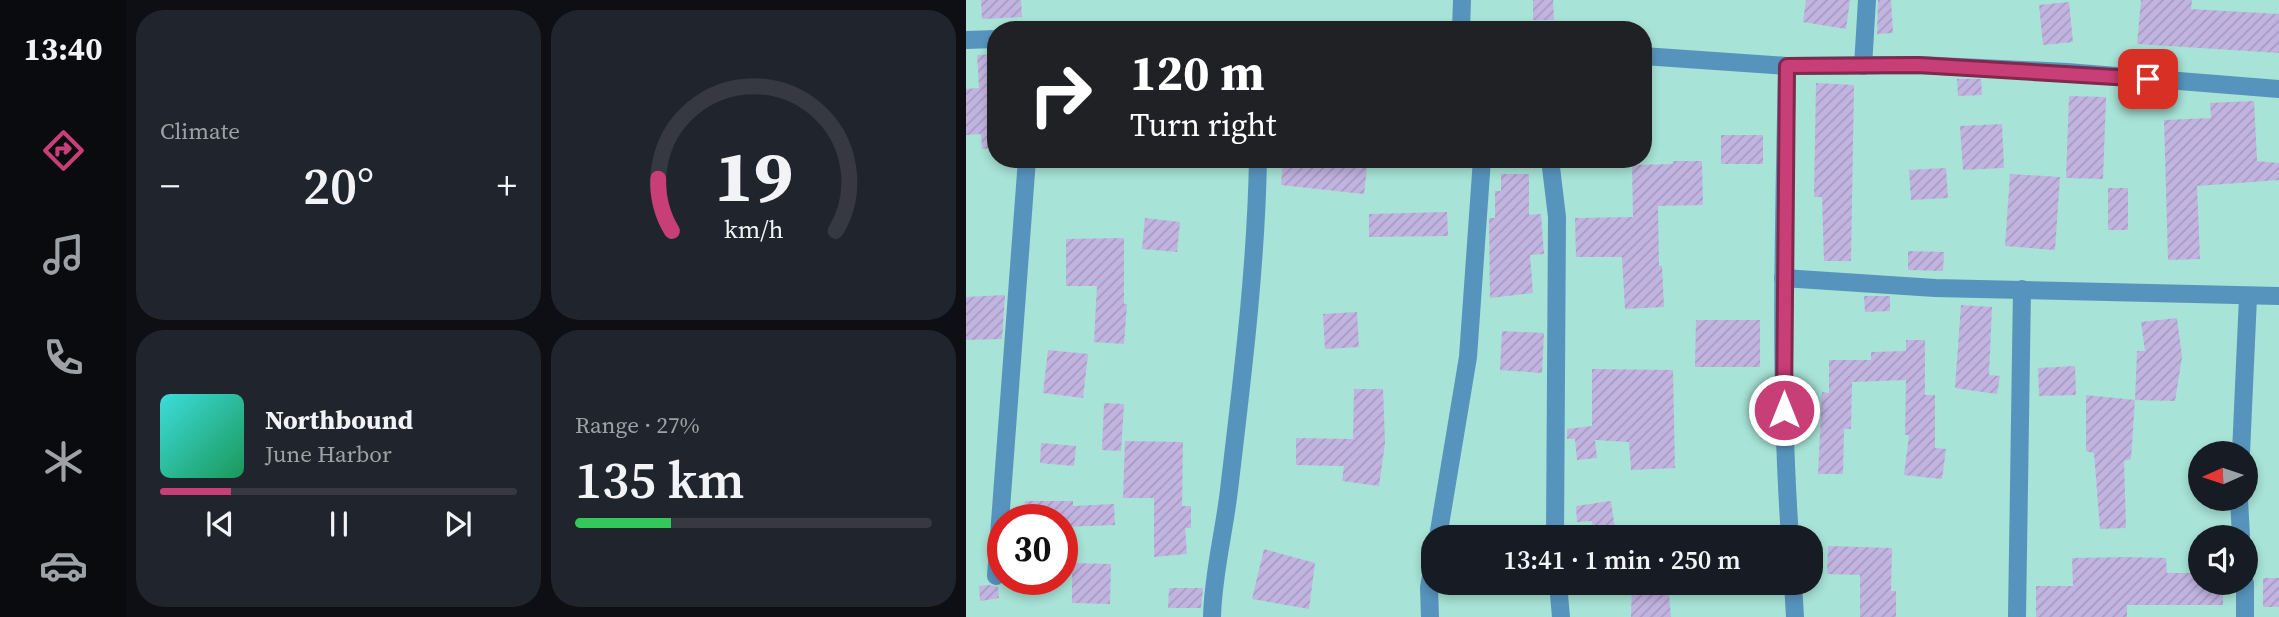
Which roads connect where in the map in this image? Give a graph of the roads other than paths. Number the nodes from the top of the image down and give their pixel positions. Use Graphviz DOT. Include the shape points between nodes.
graph roads {
  1 [pos="1462,0"];
  2 [pos="1867,0"];
  3 [pos="1461,21"];
  4 [pos="987,39"];
  5 [pos="966,40"];
  6 [pos="1652,57"];
  7 [pos="1787,66"];
  8 [pos="1863,66"];
  9 [pos="2279,89"];
  10 [pos="1026,168"];
  11 [pos="1258,168"];
  12 [pos="1481,168"];
  13 [pos="1551,168"];
  14 [pos="1783,278"];
  15 [pos="2022,289"];
  16 [pos="2279,296"];
  17 [pos="2248,297"];
  18 [pos="2242,441"];
  19 [pos="1001,504"];
  20 [pos="1440,525"];
  21 [pos="1555,525"];
  22 [pos="1789,525"];
  23 [pos="1429,595"];
  24 [pos="1559,595"];
  25 [pos="1794,595"];
  26 [pos="2245,595"];
  27 [pos="1212,617"];
  28 [pos="1430,617"];
  29 [pos="1561,617"];
  30 [pos="1795,617"];
  31 [pos="2017,617"];
  32 [pos="2245,617"];
  1 -- 3 [label="street"];
  2 -- 8 [label="street"];
  4 -- 5 [label="street"];
  6 -- 7 [label="street"];
  7 -- 8 [label="street"];
  7 -- 14 [label="street"];
  8 -- 9 [label="street" via="2067,72"];
  10 -- 19 [label="street"];
  11 -- 27 [label="street" via="1253,278"];
  12 -- 20 [label="street" via="1467,367"];
  13 -- 21 [label="street" via="1557,217"];
  14 -- 15 [label="street"];
  14 -- 22 [label="street"];
  15 -- 17 [label="street"];
  15 -- 31 [label="street"];
  16 -- 17 [label="street"];
  17 -- 18 [label="street"];
  23 -- 28 [label="street"];
  24 -- 29 [label="street"];
  25 -- 30 [label="street"];
  26 -- 32 [label="street"];
}
